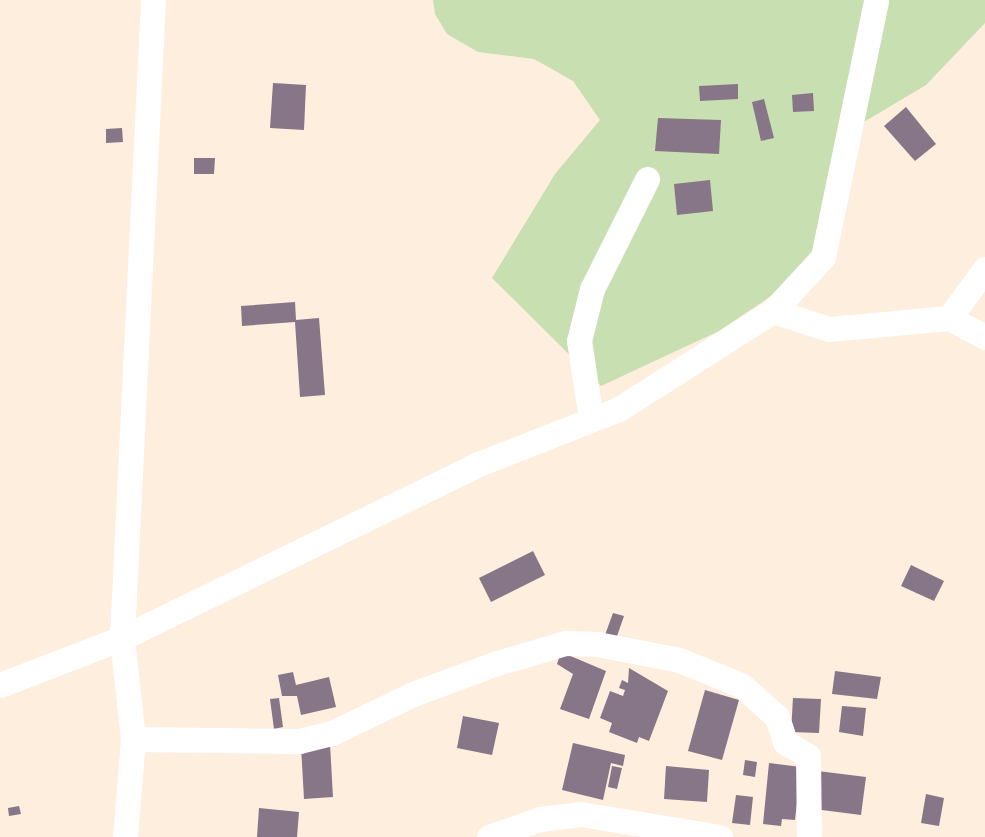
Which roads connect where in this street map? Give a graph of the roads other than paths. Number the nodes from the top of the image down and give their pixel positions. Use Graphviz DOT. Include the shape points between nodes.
graph roads {
  1 [pos="153,0"];
  2 [pos="876,0"];
  3 [pos="647,179"];
  4 [pos="985,269"];
  5 [pos="773,311"];
  6 [pos="949,318"];
  7 [pos="985,337"];
  8 [pos="591,419"];
  9 [pos="122,638"];
  10 [pos="0,685"];
  11 [pos="133,739"];
  12 [pos="125,837"];
  13 [pos="489,837"];
  14 [pos="720,837"];
  15 [pos="810,837"];
  1 -- 9 [label="street"];
  2 -- 5 [label="street" via="823,257"];
  3 -- 8 [label="street" via="592,289 579,341"];
  4 -- 6 [label="street"];
  5 -- 6 [label="street" via="829,329"];
  5 -- 8 [label="street" via="619,409"];
  6 -- 7 [label="street"];
  8 -- 9 [label="street" via="537,438 382,508 294,556"];
  9 -- 10 [label="street"];
  9 -- 11 [label="street"];
  11 -- 12 [label="street"];
  11 -- 15 [label="street" via="299,741 332,733 413,694 497,663 565,644 597,644 680,660 741,685 777,717 785,742 808,756"];
  13 -- 14 [label="street" via="540,819 581,814"];
}
